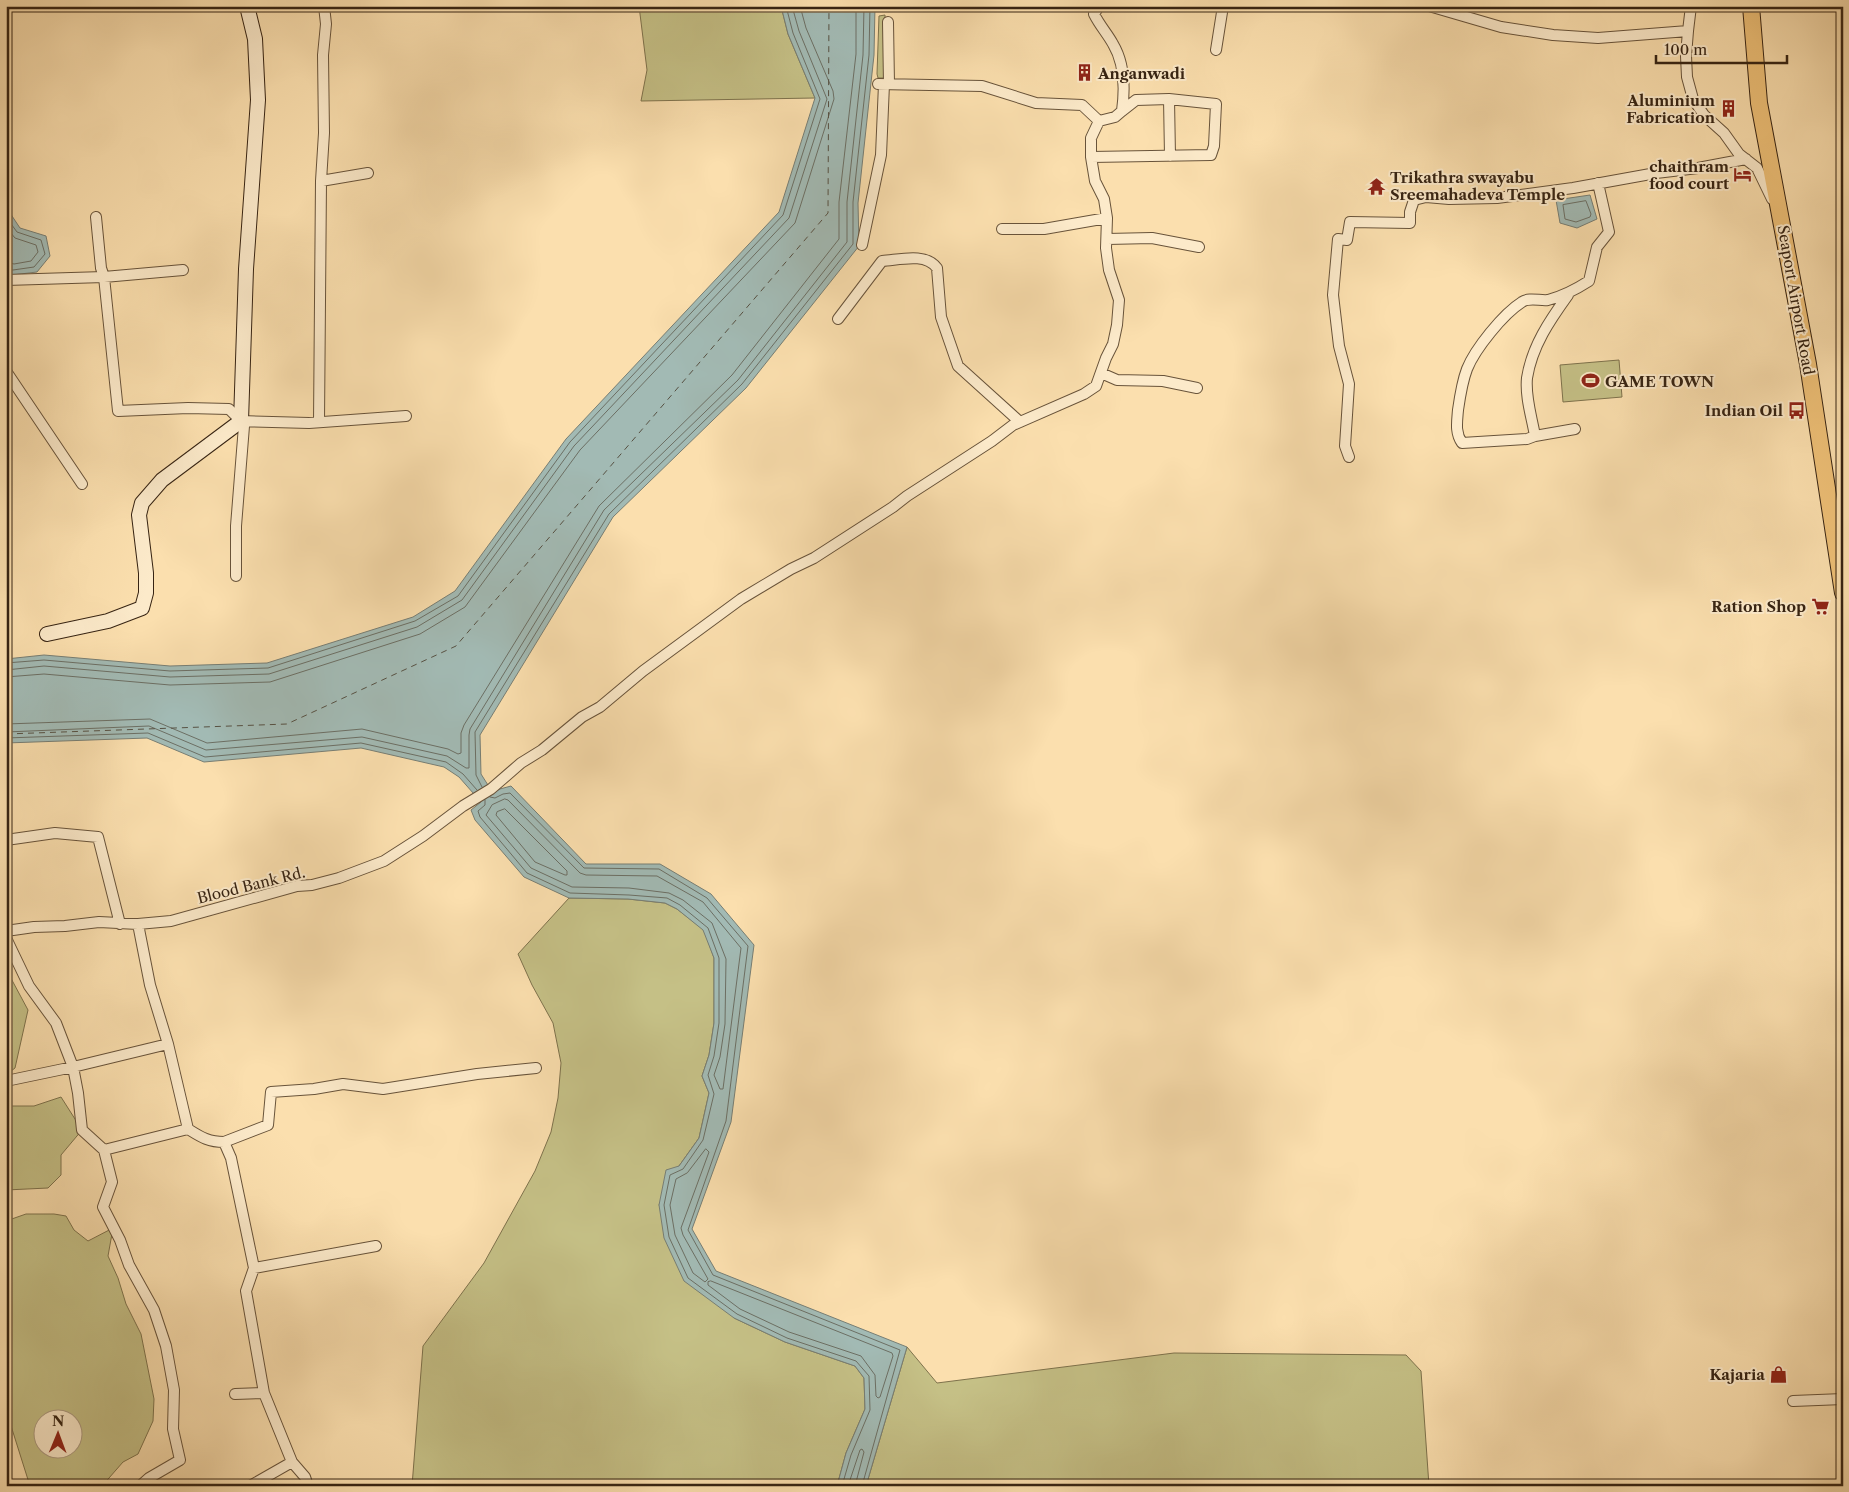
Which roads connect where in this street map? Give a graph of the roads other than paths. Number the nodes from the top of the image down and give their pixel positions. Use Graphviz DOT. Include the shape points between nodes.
graph roads {
  1 [pos="247,6"];
  2 [pos="324,6"];
  3 [pos="1099,6"];
  4 [pos="1223,6"];
  5 [pos="1429,6"];
  6 [pos="1691,6"];
  7 [pos="1751,6"];
  8 [pos="888,22"];
  9 [pos="1688,31"];
  10 [pos="1216,50"];
  11 [pos="883,84"];
  12 [pos="1169,99"];
  13 [pos="1122,111"];
  14 [pos="1099,121"];
  15 [pos="1170,156"];
  16 [pos="1091,157"];
  17 [pos="1746,159"];
  18 [pos="368,173"];
  19 [pos="321,180"];
  20 [pos="1598,183"];
  21 [pos="96,217"];
  22 [pos="1107,218"];
  23 [pos="1781,220"];
  24 [pos="1002,229"];
  25 [pos="1106,239"];
  26 [pos="862,245"];
  27 [pos="1199,247"];
  28 [pos="183,270"];
  29 [pos="104,277"];
  30 [pos="6,280"];
  31 [pos="1568,295"];
  32 [pos="1545,300"];
  33 [pos="1553,316"];
  34 [pos="838,319"];
  35 [pos="6,371"];
  36 [pos="1101,373"];
  37 [pos="1197,388"];
  38 [pos="406,416"];
  39 [pos="242,422"];
  40 [pos="319,422"];
  41 [pos="1020,422"];
  42 [pos="1575,429"];
  43 [pos="1535,436"];
  44 [pos="1349,457"];
  45 [pos="82,484"];
  46 [pos="236,576"];
  47 [pos="1843,593"];
  48 [pos="47,634"];
  49 [pos="6,840"];
  50 [pos="120,924"];
  51 [pos="138,924"];
  52 [pos="6,931"];
  53 [pos="6,938"];
  54 [pos="168,1044"];
  55 [pos="73,1068"];
  56 [pos="536,1068"];
  57 [pos="6,1081"];
  58 [pos="188,1129"];
  59 [pos="224,1142"];
  60 [pos="104,1150"];
  61 [pos="376,1246"];
  62 [pos="254,1268"];
  63 [pos="264,1393"];
  64 [pos="235,1394"];
  65 [pos="1843,1399"];
  66 [pos="1793,1401"];
  67 [pos="292,1462"];
  68 [pos="140,1486"];
  69 [pos="250,1486"];
  70 [pos="308,1486"];
  1 -- 39 [label="main road" via="255,39 258,100 246,269"];
  2 -- 19 [label="street"];
  3 -- 13 [label="street" via="1094,14 1121,62 1125,90"];
  4 -- 10 [label="street"];
  5 -- 9 [label="street" via="1501,28 1553,35 1598,38"];
  6 -- 9 [label="street"];
  7 -- 23 [label="main road, Seaport Airport Road" via="1759,103"];
  8 -- 11 [label="street"];
  9 -- 17 [label="street" via="1687,77 1693,99"];
  11 -- 14 [label="street" via="982,86 1036,103 1082,105"];
  11 -- 26 [label="street" via="881,155"];
  12 -- 13 [label="street" via="1136,100"];
  12 -- 15 [label="street"];
  12 -- 15 [label="street" via="1216,104 1211,155"];
  13 -- 14 [label="street" via="1115,117"];
  14 -- 16 [label="street, Blood Bank Rd." via="1091,138"];
  15 -- 16 [label="street"];
  16 -- 22 [label="street, Blood Bank Rd."];
  17 -- 20 [label="street"];
  17 -- 23 [label="street" via="1757,168"];
  18 -- 19 [label="street"];
  19 -- 40 [label="street"];
  20 -- 31 [label="street" via="1609,232 1597,246 1589,281"];
  20 -- 44 [label="street" via="1497,198 1426,197 1414,200 1410,223 1350,222 1347,240 1338,239 1333,295 1338,346 1349,384 1344,446"];
  21 -- 29 [label="street"];
  22 -- 24 [label="street" via="1044,229"];
  22 -- 25 [label="street, Blood Bank Rd."];
  23 -- 47 [label="main road, Seaport Airport Road" via="1808,364"];
  25 -- 27 [label="street" via="1152,238"];
  25 -- 36 [label="street, Blood Bank Rd." via="1109,270 1119,300 1113,344"];
  28 -- 29 [label="street"];
  29 -- 30 [label="street"];
  29 -- 39 [label="street" via="118,411 229,410"];
  31 -- 32 [label="street"];
  31 -- 33 [label="street"];
  32 -- 33 [label="street"];
  32 -- 43 [label="street" via="1524,300 1504,316 1486,340 1468,368 1457,422 1457,436 1462,443"];
  33 -- 43 [label="street" via="1534,351 1527,379"];
  34 -- 41 [label="street" via="882,261 923,258 932,262 937,268 941,317 958,366"];
  35 -- 45 [label="street"];
  36 -- 37 [label="street" via="1117,380 1163,381"];
  36 -- 41 [label="street, Blood Bank Rd." via="1096,386 1084,394"];
  38 -- 40 [label="street"];
  39 -- 40 [label="street"];
  39 -- 46 [label="street"];
  39 -- 48 [label="main road" via="162,480 142,503 139,516 146,572 142,608 108,621"];
  41 -- 51 [label="street, Blood Bank Rd." via="814,558 716,616 491,789 384,861 312,885 297,886 171,920"];
  42 -- 43 [label="street"];
  49 -- 50 [label="street" via="55,833 98,837"];
  50 -- 51 [label="street, Blood Bank Rd."];
  50 -- 52 [label="street, Blood Bank Rd." via="99,922"];
  51 -- 54 [label="street" via="150,985"];
  53 -- 55 [label="street" via="30,986 56,1023"];
  54 -- 55 [label="street"];
  54 -- 58 [label="street"];
  55 -- 57 [label="street"];
  55 -- 60 [label="street" via="82,1130"];
  56 -- 59 [label="street" via="383,1089 343,1084 271,1092 268,1125"];
  58 -- 59 [label="street" via="204,1140"];
  58 -- 60 [label="street"];
  59 -- 62 [label="street" via="232,1158"];
  60 -- 68 [label="street" via="112,1182 103,1207 154,1310 166,1346 174,1390 173,1429 180,1460"];
  61 -- 62 [label="street"];
  62 -- 63 [label="street" via="246,1291"];
  63 -- 64 [label="street"];
  63 -- 67 [label="street"];
  65 -- 66 [label="street"];
  67 -- 69 [label="street"];
  67 -- 70 [label="street"];
}
